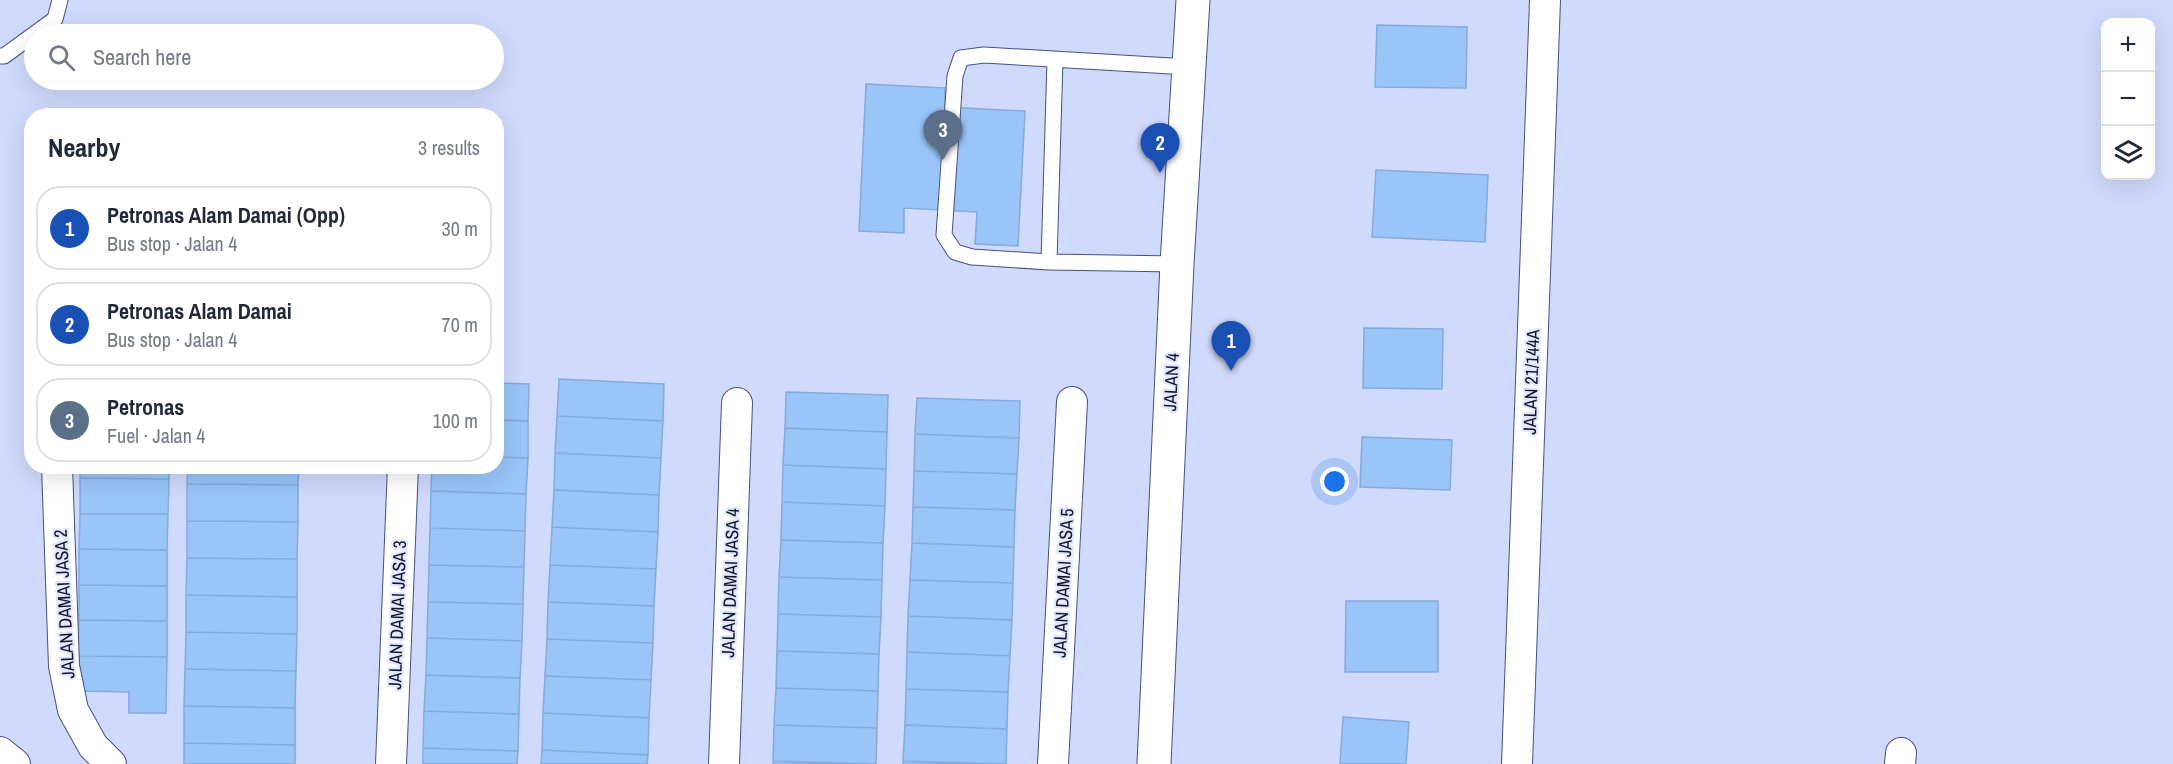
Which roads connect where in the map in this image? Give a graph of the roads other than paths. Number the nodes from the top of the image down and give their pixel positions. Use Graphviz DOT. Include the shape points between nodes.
graph roads {
  1 [pos="60,0"];
  2 [pos="1193,0"];
  3 [pos="1545,0"];
  4 [pos="48,24"];
  5 [pos="24,40"];
  6 [pos="0,56"];
  7 [pos="1055,60"];
  8 [pos="1188,67"];
  9 [pos="1049,262"];
  10 [pos="1177,264"];
  11 [pos="1072,402"];
  12 [pos="736,403"];
  13 [pos="57,474"];
  14 [pos="402,474"];
  15 [pos="0,752"];
  16 [pos="15,764"];
  17 [pos="111,764"];
  18 [pos="391,764"];
  19 [pos="724,764"];
  20 [pos="1053,764"];
  21 [pos="1154,764"];
  22 [pos="1517,764"];
  1 -- 4 [label="lane" via="56,19"];
  2 -- 8 [label="street, JALAN 4"];
  3 -- 22 [label="street, JALAN 21/144A"];
  5 -- 6 [label="lane"];
  7 -- 8 [label="lane"];
  7 -- 9 [label="lane"];
  7 -- 9 [label="lane" via="984,55 961,58 955,76 944,234 955,252 972,257"];
  8 -- 10 [label="street, JALAN 4"];
  9 -- 10 [label="lane"];
  10 -- 21 [label="street, JALAN 4"];
  11 -- 20 [label="street, JALAN DAMAI JASA 5"];
  12 -- 19 [label="street, JALAN DAMAI JASA 4"];
  13 -- 17 [label="street, JALAN DAMAI JASA 2" via="64,666 73,710 93,746"];
  14 -- 18 [label="street, JALAN DAMAI JASA 3"];
  15 -- 16 [label="street"];
}
